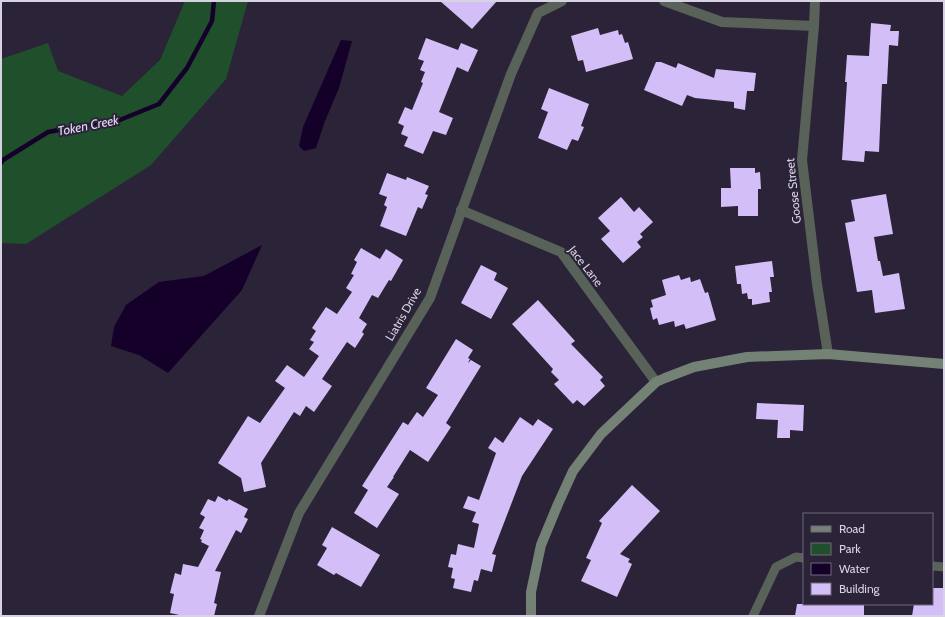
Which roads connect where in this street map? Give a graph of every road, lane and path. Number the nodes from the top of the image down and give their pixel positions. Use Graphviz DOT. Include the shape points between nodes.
graph roads {
  1 [pos="562,1"];
  2 [pos="664,1"];
  3 [pos="815,1"];
  4 [pos="814,26"];
  5 [pos="461,210"];
  6 [pos="828,354"];
  7 [pos="944,364"];
  8 [pos="656,382"];
  9 [pos="803,558"];
  10 [pos="933,566"];
  11 [pos="944,567"];
  12 [pos="259,616"];
  13 [pos="532,616"];
  14 [pos="754,616"];
  1 -- 5 [label="street, Liatris Drive" via="538,13 511,74"];
  2 -- 4 [label="street" via="722,22"];
  3 -- 4 [label="street, Goose Street"];
  4 -- 6 [label="street, Goose Street" via="802,160"];
  5 -- 8 [label="street, Jace Lane" via="560,252"];
  5 -- 12 [label="street, Liatris Drive" via="430,298 299,513"];
  6 -- 7 [label="street"];
  6 -- 8 [label="street" via="747,357 694,367"];
  8 -- 13 [label="street" via="601,434 573,471 541,545 531,592"];
  9 -- 14 [label="lane" via="796,557 776,567"];
  10 -- 11 [label="lane"];
}
